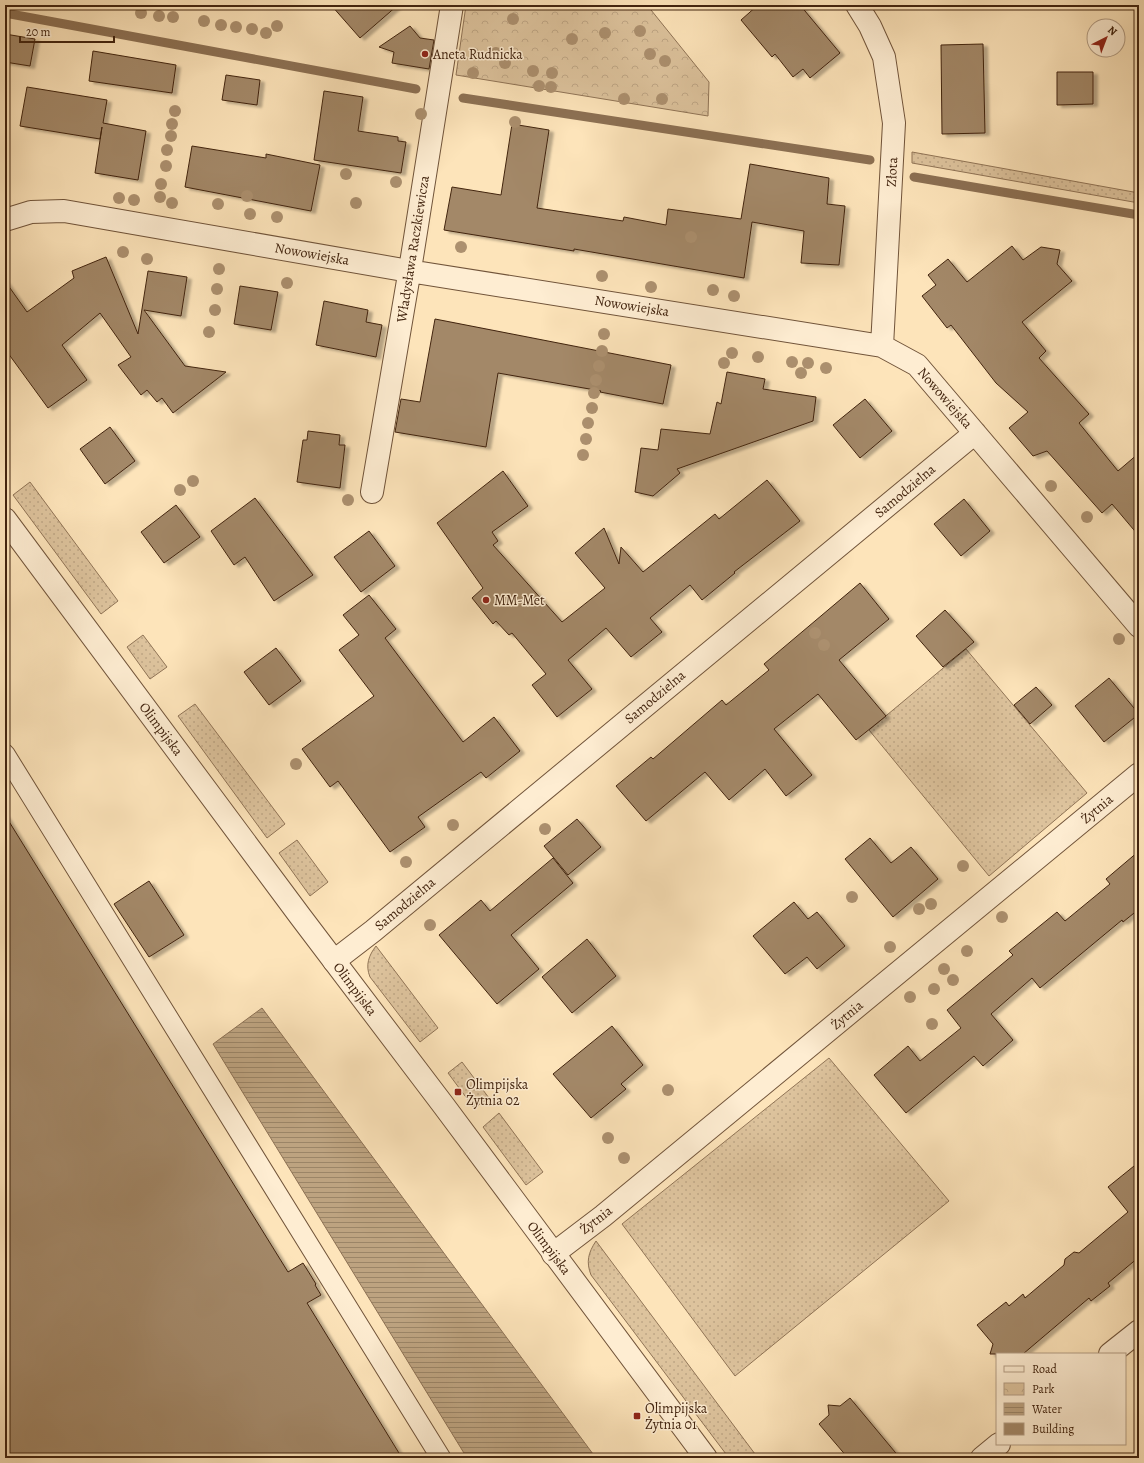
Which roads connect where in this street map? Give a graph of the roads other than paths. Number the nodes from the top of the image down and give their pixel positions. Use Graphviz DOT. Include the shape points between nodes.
graph roads {
  1 [pos="452,5"];
  2 [pos="857,5"];
  3 [pos="5,220"];
  4 [pos="409,271"];
  5 [pos="882,346"];
  6 [pos="975,432"];
  7 [pos="372,492"];
  8 [pos="5,519"];
  9 [pos="1139,626"];
  10 [pos="5,754"];
  11 [pos="1139,774"];
  12 [pos="334,961"];
  13 [pos="553,1254"];
  14 [pos="1139,1331"];
  15 [pos="1111,1353"];
  16 [pos="998,1445"];
  17 [pos="441,1458"];
  18 [pos="706,1458"];
  19 [pos="982,1458"];
  1 -- 4 [label="street, Władysława Raczkiewicza"];
  2 -- 5 [label="street, Złota" via="884,56 894,123"];
  3 -- 4 [label="street, Nowowiejska" via="31,212 64,211"];
  4 -- 5 [label="street, Nowowiejska"];
  4 -- 7 [label="street, Władysława Raczkiewicza"];
  5 -- 6 [label="street, Nowowiejska" via="917,364"];
  6 -- 9 [label="street, Nowowiejska"];
  6 -- 12 [label="street, Samodzielna"];
  8 -- 12 [label="street, Olimpijska"];
  10 -- 17 [label="lane"];
  11 -- 13 [label="street, Żytnia" via="609,1211"];
  12 -- 13 [label="street, Olimpijska"];
  13 -- 18 [label="street, Olimpijska"];
  14 -- 15 [label="street"];
  16 -- 19 [label="street"];
}
